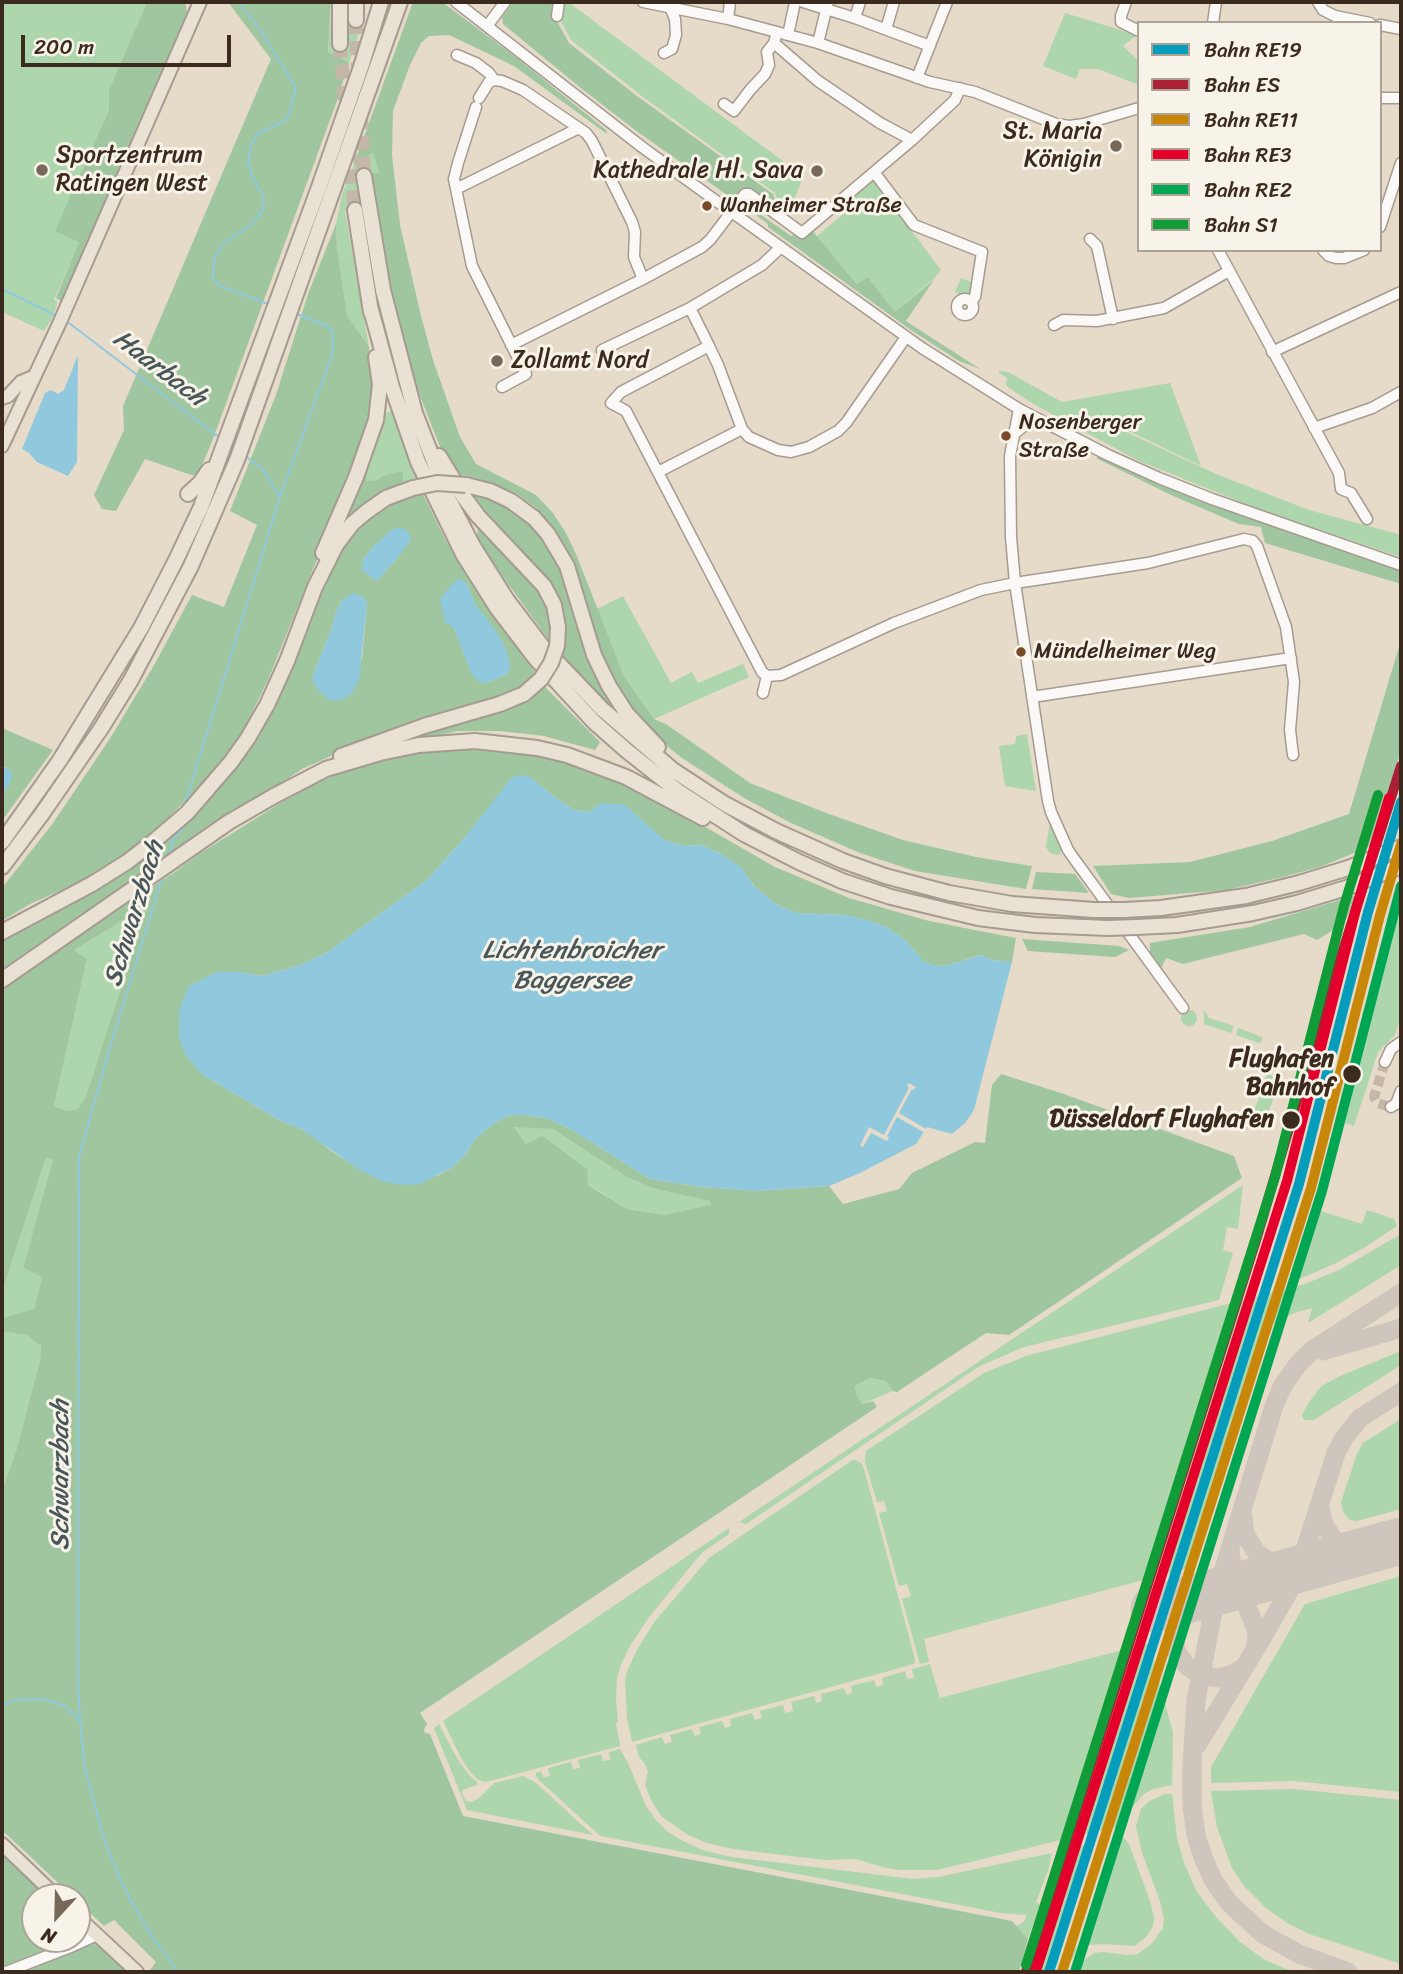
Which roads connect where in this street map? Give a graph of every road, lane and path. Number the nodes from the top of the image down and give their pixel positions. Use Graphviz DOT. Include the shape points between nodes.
graph roads {
  1 [pos="200,2"];
  2 [pos="340,2"];
  3 [pos="356,2"];
  4 [pos="381,2"];
  5 [pos="400,2"];
  6 [pos="456,2"];
  7 [pos="505,2"];
  8 [pos="559,2"];
  9 [pos="643,2"];
  10 [pos="730,2"];
  11 [pos="795,2"];
  12 [pos="803,2"];
  13 [pos="860,2"];
  14 [pos="894,2"];
  15 [pos="947,2"];
  16 [pos="1126,2"];
  17 [pos="1216,2"];
  18 [pos="1318,2"];
  19 [pos="827,5"];
  20 [pos="670,7"];
  21 [pos="557,16"];
  22 [pos="855,18"];
  23 [pos="728,19"];
  24 [pos="356,20"];
  25 [pos="1213,21"];
  26 [pos="1360,21"];
  27 [pos="488,25"];
  28 [pos="1382,25"];
  29 [pos="886,29"];
  30 [pos="1401,29"];
  31 [pos="1137,31"];
  32 [pos="780,36"];
  33 [pos="817,43"];
  34 [pos="340,44"];
  35 [pos="930,46"];
  36 [pos="664,53"];
  37 [pos="457,55"];
  38 [pos="917,78"];
  39 [pos="494,80"];
  40 [pos="960,88"];
  41 [pos="1382,97"];
  42 [pos="1401,98"];
  43 [pos="724,104"];
  44 [pos="1137,109"];
  45 [pos="579,128"];
  46 [pos="912,139"];
  47 [pos="1401,163"];
  48 [pos="874,172"];
  49 [pos="364,176"];
  50 [pos="456,189"];
  51 [pos="355,210"];
  52 [pos="730,212"];
  53 [pos="1382,221"];
  54 [pos="1090,239"];
  55 [pos="781,247"];
  56 [pos="1219,252"];
  57 [pos="1325,252"];
  58 [pos="1359,252"];
  59 [pos="1229,271"];
  60 [pos="643,279"];
  61 [pos="1401,292"];
  62 [pos="971,302"];
  63 [pos="370,306"];
  64 [pos="690,308"];
  65 [pos="1113,319"];
  66 [pos="1054,325"];
  67 [pos="906,337"];
  68 [pos="511,345"];
  69 [pos="709,346"];
  70 [pos="602,350"];
  71 [pos="1272,352"];
  72 [pos="33,377"];
  73 [pos="502,387"];
  74 [pos="1401,393"];
  75 [pos="2,398"];
  76 [pos="1019,409"];
  77 [pos="415,413"];
  78 [pos="8,419"];
  79 [pos="1049,424"];
  80 [pos="1314,428"];
  81 [pos="742,429"];
  82 [pos="1014,434"];
  83 [pos="2,446"];
  84 [pos="219,453"];
  85 [pos="658,472"];
  86 [pos="188,495"];
  87 [pos="1367,519"];
  88 [pos="1401,565"];
  89 [pos="1015,583"];
  90 [pos="315,587"];
  91 [pos="1291,658"];
  92 [pos="767,676"];
  93 [pos="764,693"];
  94 [pos="1032,697"];
  95 [pos="1293,755"];
  96 [pos="274,796"];
  97 [pos="776,831"];
  98 [pos="744,834"];
  99 [pos="2,842"];
  100 [pos="1401,847"];
  101 [pos="1401,866"];
  102 [pos="2,867"];
  103 [pos="2,932"];
  104 [pos="2,980"];
  105 [pos="1183,1008"];
  106 [pos="1401,1042"];
  107 [pos="1385,1062"];
  108 [pos="1401,1091"];
  109 [pos="1391,1107"];
  110 [pos="2,1844"];
  111 [pos="43,1883"];
  112 [pos="91,1929"];
  113 [pos="97,1935"];
  114 [pos="6,1972"];
  115 [pos="137,1972"];
  1 -- 72 [label="main road"];
  2 -- 34 [label="highway"];
  3 -- 24 [label="highway"];
  4 -- 84 [label="highway"];
  5 -- 102 [label="highway" via="237,460 191,566 131,680 72,772"];
  6 -- 27 [label="street"];
  7 -- 27 [label="street"];
  8 -- 21 [label="street"];
  9 -- 20 [label="street"];
  10 -- 23 [label="street"];
  11 -- 32 [label="street"];
  12 -- 19 [label="street"];
  13 -- 22 [label="street"];
  14 -- 29 [label="street"];
  15 -- 35 [label="street"];
  16 -- 31 [label="street" via="1121,22"];
  17 -- 25 [label="street"];
  18 -- 26 [label="street" via="1335,16"];
  19 -- 22 [label="street"];
  19 -- 33 [label="street"];
  20 -- 23 [label="street"];
  20 -- 36 [label="street" via="676,35 672,49"];
  22 -- 29 [label="street"];
  23 -- 32 [label="street"];
  27 -- 52 [label="street"];
  28 -- 30 [label="street"];
  29 -- 35 [label="street"];
  32 -- 33 [label="street"];
  32 -- 43 [label="street" via="767,52 765,74 734,111"];
  32 -- 46 [label="street" via="818,81"];
  33 -- 38 [label="street"];
  35 -- 38 [label="street"];
  37 -- 39 [label="street" via="476,63"];
  38 -- 40 [label="street"];
  39 -- 45 [label="street" via="523,90"];
  39 -- 50 [label="street" via="478,102 457,163"];
  40 -- 44 [label="street" via="1056,124 1084,124"];
  40 -- 46 [label="street" via="955,100"];
  41 -- 42 [label="street"];
  45 -- 50 [label="street"];
  45 -- 60 [label="street" via="592,141 632,222 634,257"];
  46 -- 48 [label="street"];
  47 -- 53 [label="street"];
  48 -- 52 [label="street" via="802,233 749,194"];
  48 -- 62 [label="street" via="914,225 982,252"];
  49 -- 77 [label="highway" via="383,290"];
  50 -- 68 [label="street" via="472,266"];
  51 -- 63 [label="highway"];
  52 -- 55 [label="street"];
  52 -- 60 [label="street" via="702,247"];
  54 -- 65 [label="street" via="1097,246"];
  55 -- 64 [label="street" via="762,265"];
  55 -- 67 [label="street"];
  56 -- 59 [label="street"];
  57 -- 58 [label="street" via="1336,258"];
  59 -- 65 [label="street" via="1164,308"];
  59 -- 71 [label="street"];
  60 -- 68 [label="street"];
  61 -- 71 [label="street"];
  63 -- 90 [label="highway" via="380,385 376,420 319,563"];
  63 -- 98 [label="highway" via="418,462 463,554 497,608 594,722 662,779"];
  64 -- 69 [label="street"];
  64 -- 70 [label="street"];
  65 -- 66 [label="street" via="1063,320"];
  67 -- 76 [label="street"];
  67 -- 81 [label="street" via="838,431 791,452 749,437"];
  68 -- 73 [label="street" via="526,374"];
  69 -- 81 [label="street"];
  69 -- 85 [label="street" via="621,392 611,403 626,411"];
  71 -- 80 [label="street"];
  72 -- 75 [label="main road"];
  72 -- 78 [label="main road"];
  74 -- 80 [label="street"];
  76 -- 79 [label="street"];
  76 -- 82 [label="street"];
  77 -- 96 [label="highway, bridge" via="470,505 550,594 558,627 551,663 524,694 325,762"];
  77 -- 97 [label="highway" via="449,500 473,546 542,646 602,709 673,770"];
  78 -- 83 [label="main road"];
  79 -- 82 [label="street" via="1031,424"];
  79 -- 88 [label="street" via="1132,467"];
  80 -- 87 [label="street" via="1339,473 1341,489 1350,493"];
  81 -- 85 [label="street"];
  82 -- 89 [label="street" via="1009,491"];
  84 -- 86 [label="highway"];
  84 -- 99 [label="highway" via="201,507 141,628 68,748"];
  85 -- 92 [label="street"];
  89 -- 91 [label="street" via="1135,566 1244,539 1253,541 1286,627"];
  89 -- 92 [label="street" via="963,596 781,675"];
  89 -- 94 [label="street"];
  90 -- 97 [label="highway, bridge" via="352,524 379,502 413,488 437,483 466,485 518,505 541,525 567,566 594,655 627,714 689,772"];
  90 -- 103 [label="highway" via="267,705 231,762 187,813 127,862"];
  91 -- 94 [label="street"];
  91 -- 95 [label="street"];
  92 -- 93 [label="street"];
  94 -- 105 [label="street" via="1048,801 1068,850"];
  96 -- 98 [label="highway" via="326,769 380,753 443,743 503,743 596,764"];
  96 -- 104 [label="highway" via="229,822"];
  97 -- 100 [label="highway, bridge" via="854,865 949,893 1012,904 1094,910 1161,908 1245,896 1348,868"];
  98 -- 101 [label="highway, bridge" via="831,876 901,900 978,918 1068,928 1177,925 1253,913 1346,888"];
  106 -- 107 [label="street"];
  108 -- 109 [label="street"];
  110 -- 111 [label="main road"];
  112 -- 113 [label="main road"];
  113 -- 114 [label="street"];
  113 -- 115 [label="main road"];
}
